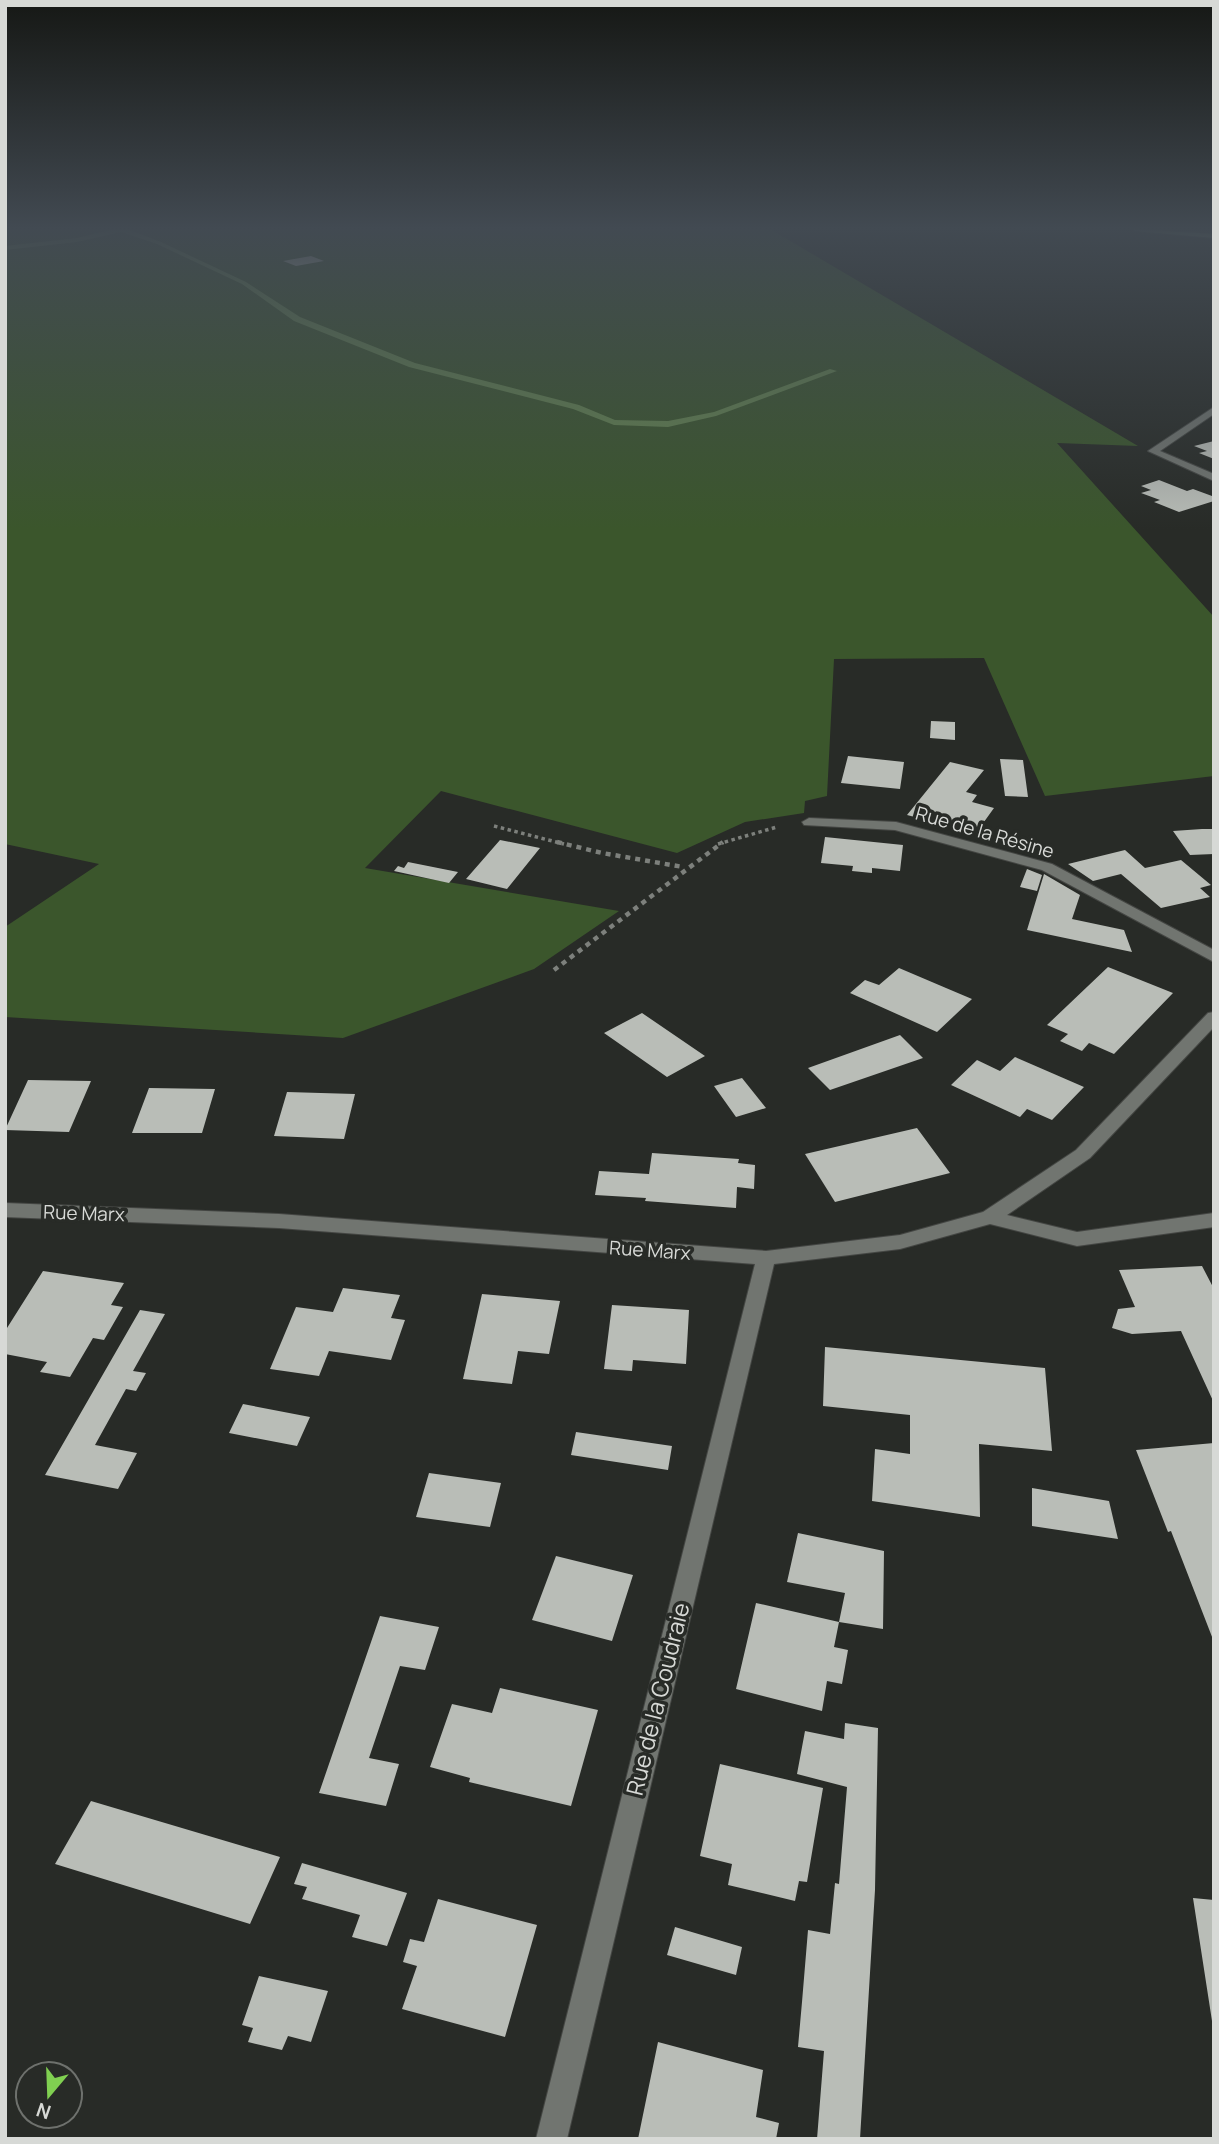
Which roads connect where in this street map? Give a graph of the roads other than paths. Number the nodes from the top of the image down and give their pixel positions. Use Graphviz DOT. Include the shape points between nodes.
graph roads {
  1 [pos="1214,410"];
  2 [pos="1214,478"];
  3 [pos="809,822"];
  4 [pos="1214,957"];
  5 [pos="1214,1017"];
  6 [pos="5,1210"];
  7 [pos="990,1217"];
  8 [pos="1214,1220"];
  9 [pos="765,1258"];
  10 [pos="551,2139"];
  1 -- 2 [label="street" via="1153,451"];
  3 -- 4 [label="street, Rue de la Résine" via="896,826 1047,867"];
  5 -- 7 [label="street, Rue Marx" via="1083,1154"];
  6 -- 9 [label="street, Rue Marx" via="279,1221"];
  7 -- 8 [label="street" via="1077,1240"];
  7 -- 9 [label="street, Rue Marx" via="900,1242"];
  9 -- 10 [label="street, Rue de la Coudraie"];
}
